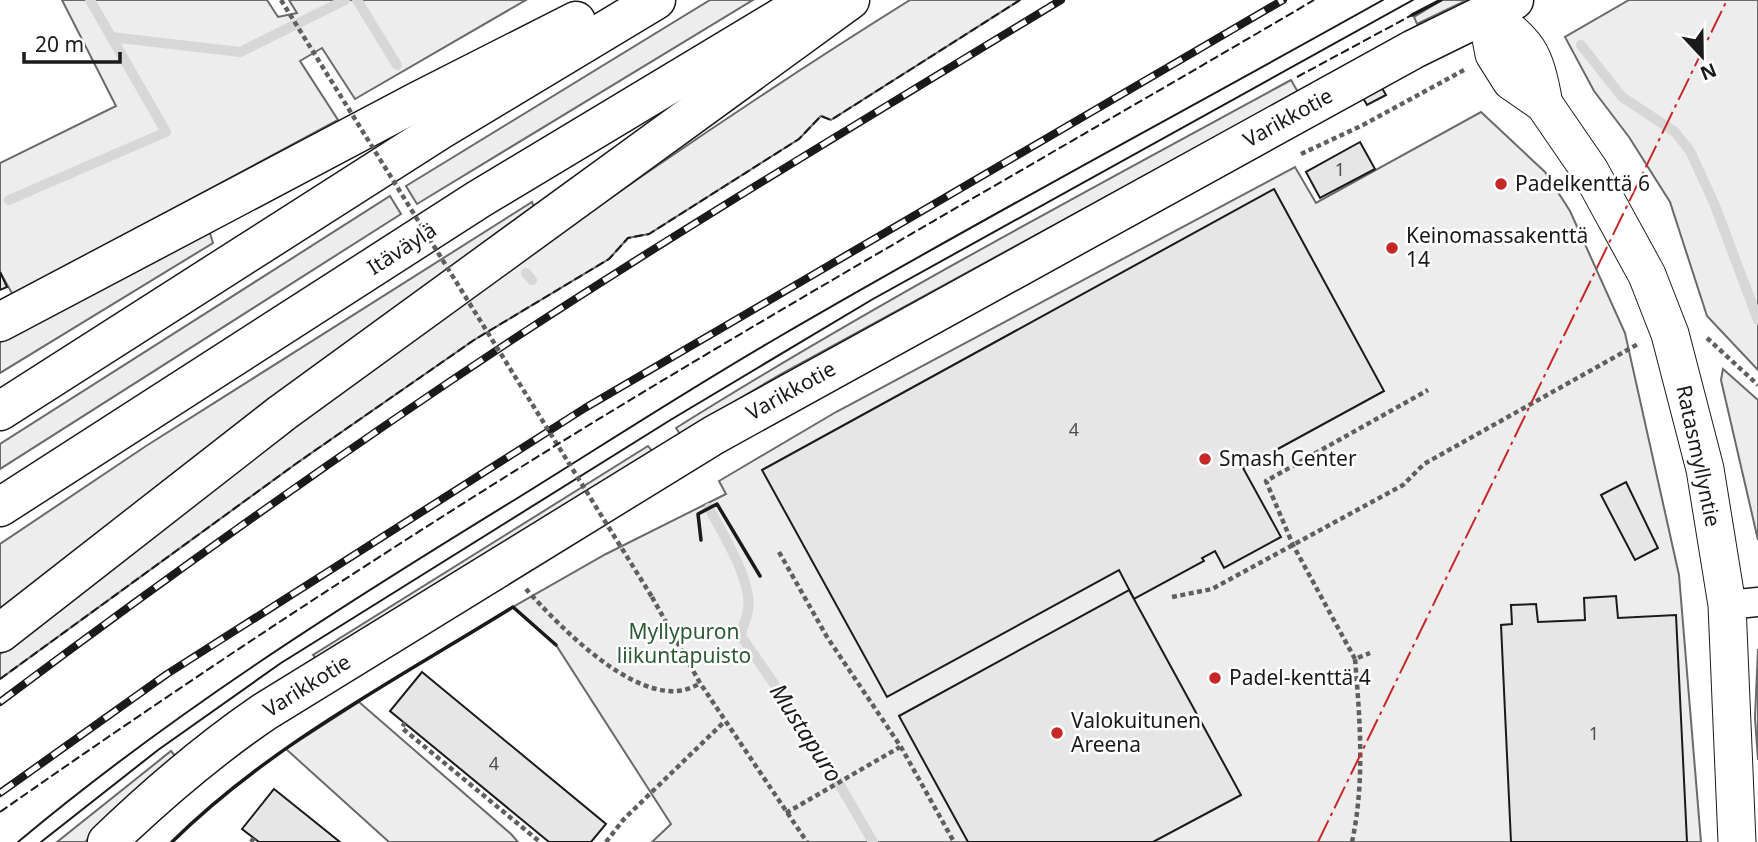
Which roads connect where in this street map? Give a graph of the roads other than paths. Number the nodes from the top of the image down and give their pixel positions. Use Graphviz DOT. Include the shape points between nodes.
graph roads {
  1 [pos="618,0"];
  2 [pos="656,0"];
  3 [pos="810,0"];
  4 [pos="850,0"];
  5 [pos="1500,6"];
  6 [pos="0,323"];
  7 [pos="0,411"];
  8 [pos="0,507"];
  9 [pos="1743,603"];
  10 [pos="0,633"];
  11 [pos="107,842"];
  12 [pos="1737,842"];
  1 -- 6 [label="main road"];
  2 -- 7 [label="main road" via="440,130"];
  3 -- 8 [label="main road, Itäväylä" via="479,199"];
  4 -- 10 [label="main road" via="282,413"];
  5 -- 9 [label="street, Ratasmyllyntie" via="1537,68 1544,104 1597,183 1647,275 1670,334"];
  5 -- 11 [label="main road, Varikkotie" via="714,435 264,712 161,789"];
  9 -- 12 [label="street, Ratasmyllyntie"];
}
